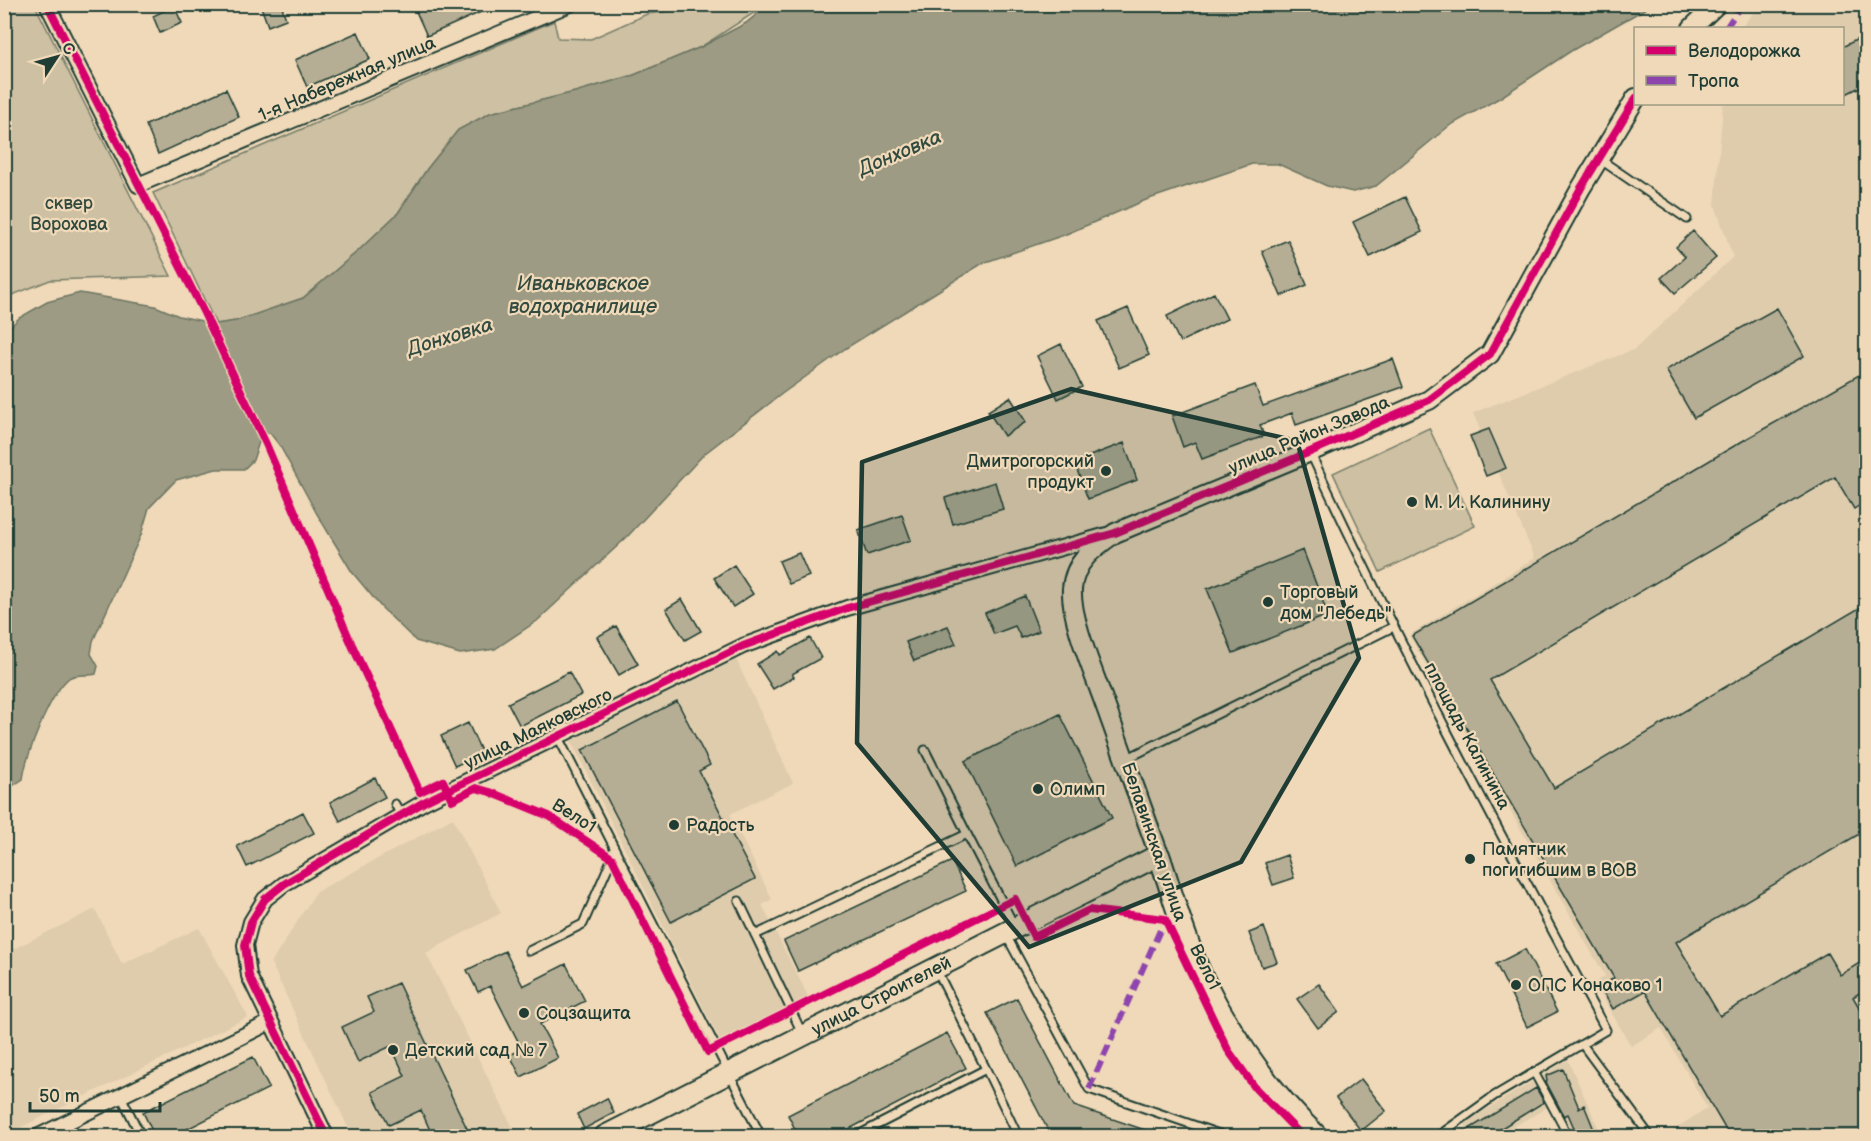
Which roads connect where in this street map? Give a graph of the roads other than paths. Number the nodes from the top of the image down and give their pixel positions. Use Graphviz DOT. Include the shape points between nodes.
graph roads {
  1 [pos="47,4"];
  2 [pos="570,4"];
  3 [pos="1717,4"];
  4 [pos="546,9"];
  5 [pos="1693,27"];
  6 [pos="1634,100"];
  7 [pos="1599,158"];
  8 [pos="1687,219"];
  9 [pos="1310,452"];
  10 [pos="1115,533"];
  11 [pos="847,608"];
  12 [pos="1393,627"];
  13 [pos="558,737"];
  14 [pos="926,750"];
  15 [pos="1125,759"];
  16 [pos="967,834"];
  17 [pos="614,848"];
  18 [pos="1158,855"];
  19 [pos="739,901"];
  20 [pos="1010,931"];
  21 [pos="755,935"];
  22 [pos="529,951"];
  23 [pos="936,969"];
  24 [pos="271,1022"];
  25 [pos="803,1036"];
  26 [pos="1582,1044"];
  27 [pos="986,1069"];
  28 [pos="1533,1072"];
  29 [pos="729,1073"];
  30 [pos="121,1096"];
  31 [pos="869,1134"];
  32 [pos="39,1137"];
  33 [pos="141,1137"];
  34 [pos="326,1137"];
  35 [pos="605,1137"];
  36 [pos="761,1137"];
  37 [pos="856,1137"];
  38 [pos="1018,1137"];
  39 [pos="1225,1137"];
  40 [pos="1317,1137"];
  41 [pos="1438,1137"];
  42 [pos="1567,1137"];
  43 [pos="1650,1137"];
  1 -- 4 [label="street, 1-я Набережная улица" via="138,185"];
  2 -- 4 [label="street, 1-я Набережная улица"];
  3 -- 5 [label="street"];
  6 -- 7 [label="street, улица Район Завода"];
  7 -- 8 [label="lane"];
  7 -- 9 [label="street, улица Район Завода" via="1490,354 1430,400"];
  9 -- 10 [label="street, улица Район Завода"];
  9 -- 12 [label="lane, площадь Калинина"];
  10 -- 11 [label="street, улица Район Завода"];
  10 -- 15 [label="street, Белавинская улица" via="1078,566 1072,602"];
  11 -- 13 [label="street, улица Маяковского" via="743,646"];
  12 -- 15 [label="lane"];
  12 -- 26 [label="lane, площадь Калинина" via="1606,1030"];
  13 -- 17 [label="lane"];
  13 -- 24 [label="street, улица Маяковского" via="424,802 398,810 265,899 251,922 245,945 249,976"];
  14 -- 16 [label="lane"];
  15 -- 18 [label="street, Белавинская улица"];
  16 -- 20 [label="lane"];
  16 -- 21 [label="lane"];
  17 -- 22 [label="lane" via="583,924"];
  17 -- 29 [label="lane"];
  18 -- 20 [label="main road, улица Строителей"];
  18 -- 40 [label="main road, Белавинская улица" via="1202,975 1231,1028 1263,1076"];
  19 -- 21 [label="lane"];
  20 -- 23 [label="main road, улица Строителей"];
  20 -- 39 [label="lane" via="1089,1089"];
  21 -- 25 [label="lane"];
  23 -- 25 [label="main road, улица Строителей"];
  23 -- 27 [label="lane"];
  24 -- 30 [label="street"];
  24 -- 34 [label="street, улица Маяковского"];
  25 -- 29 [label="main road, улица Строителей"];
  26 -- 28 [label="lane"];
  26 -- 43 [label="lane"];
  27 -- 31 [label="lane"];
  27 -- 38 [label="lane"];
  28 -- 41 [label="lane"];
  28 -- 42 [label="lane"];
  29 -- 35 [label="main road, улица Строителей"];
  29 -- 36 [label="lane"];
  30 -- 32 [label="street"];
  30 -- 33 [label="lane"];
  31 -- 37 [label="lane"];
}
